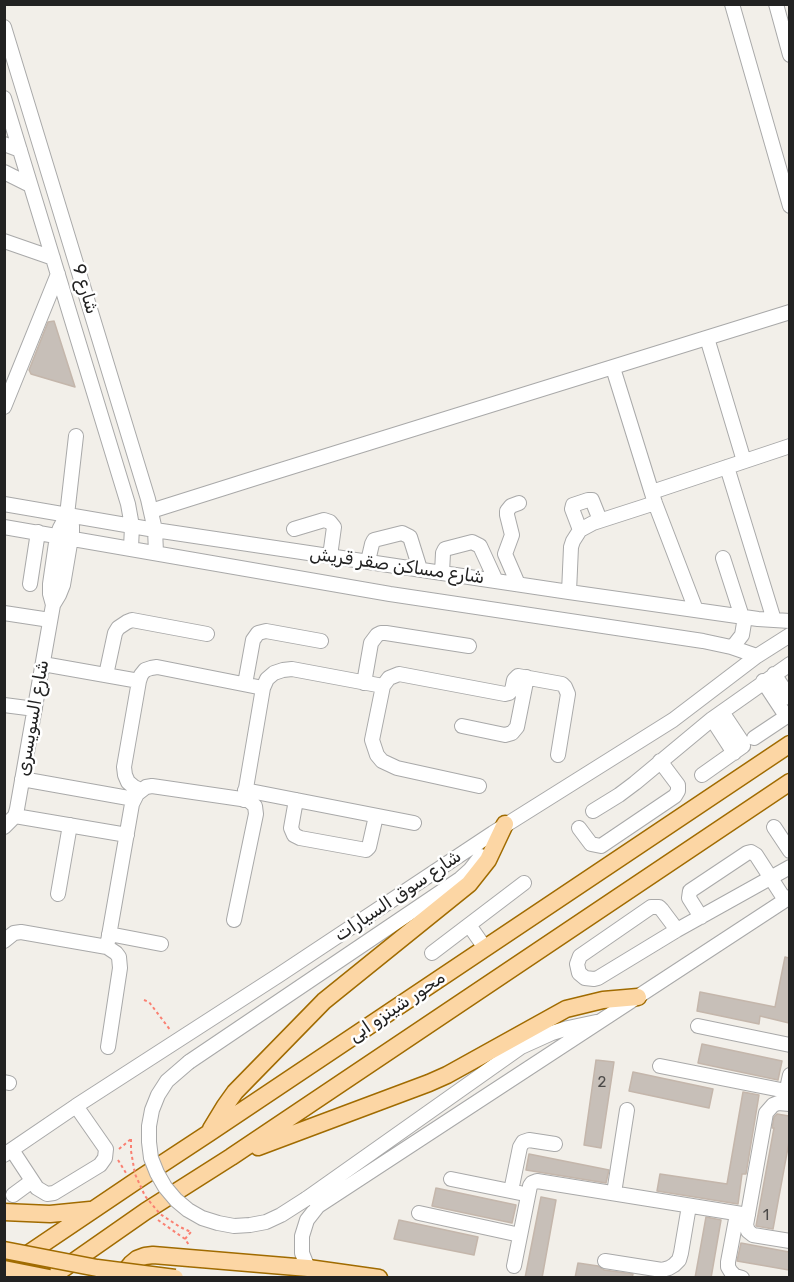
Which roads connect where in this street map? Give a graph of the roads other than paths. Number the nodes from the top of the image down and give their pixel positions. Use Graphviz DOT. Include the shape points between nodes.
graph roads {
  1 [pos="732,4"];
  2 [pos="776,4"];
  3 [pos="4,27"];
  4 [pos="786,28"];
  5 [pos="789,56"];
  6 [pos="4,98"];
  7 [pos="4,144"];
  8 [pos="20,150"];
  9 [pos="4,172"];
  10 [pos="30,185"];
  11 [pos="789,206"];
  12 [pos="64,219"];
  13 [pos="43,225"];
  14 [pos="4,241"];
  15 [pos="53,258"];
  16 [pos="58,274"];
  17 [pos="789,312"];
  18 [pos="707,338"];
  19 [pos="613,368"];
  20 [pos="4,407"];
  21 [pos="76,435"];
  22 [pos="789,446"];
  23 [pos="744,461"];
  24 [pos="727,466"];
  25 [pos="653,497"];
  26 [pos="519,503"];
  27 [pos="4,504"];
  28 [pos="152,511"];
  29 [pos="67,515"];
  30 [pos="600,520"];
  31 [pos="132,526"];
  32 [pos="294,529"];
  33 [pos="5,530"];
  34 [pos="155,530"];
  35 [pos="580,530"];
  36 [pos="38,532"];
  37 [pos="57,536"];
  38 [pos="72,538"];
  39 [pos="131,548"];
  40 [pos="156,552"];
  41 [pos="330,556"];
  42 [pos="723,558"];
  43 [pos="368,561"];
  44 [pos="420,569"];
  45 [pos="442,573"];
  46 [pos="496,581"];
  47 [pos="30,584"];
  48 [pos="518,584"];
  49 [pos="569,591"];
  50 [pos="53,605"];
  51 [pos="696,610"];
  52 [pos="4,613"];
  53 [pos="742,617"];
  54 [pos="50,620"];
  55 [pos="774,620"];
  56 [pos="789,621"];
  57 [pos="207,634"];
  58 [pos="789,635"];
  59 [pos="321,641"];
  60 [pos="469,646"];
  61 [pos="731,647"];
  62 [pos="757,656"];
  63 [pos="43,664"];
  64 [pos="789,664"];
  65 [pos="106,675"];
  66 [pos="527,677"];
  67 [pos="769,678"];
  68 [pos="139,681"];
  69 [pos="364,683"];
  70 [pos="245,684"];
  71 [pos="383,686"];
  72 [pos="263,688"];
  73 [pos="789,698"];
  74 [pos="4,705"];
  75 [pos="35,710"];
  76 [pos="717,715"];
  77 [pos="788,715"];
  78 [pos="673,720"];
  79 [pos="462,726"];
  80 [pos="688,738"];
  81 [pos="754,738"];
  82 [pos="789,744"];
  83 [pos="558,754"];
  84 [pos="660,761"];
  85 [pos="702,775"];
  86 [pos="22,778"];
  87 [pos="789,782"];
  88 [pos="479,786"];
  89 [pos="137,794"];
  90 [pos="245,795"];
  91 [pos="296,800"];
  92 [pos="593,811"];
  93 [pos="15,816"];
  94 [pos="376,816"];
  95 [pos="414,823"];
  96 [pos="69,825"];
  97 [pos="4,827"];
  98 [pos="774,827"];
  99 [pos="499,828"];
  100 [pos="579,828"];
  101 [pos="127,835"];
  102 [pos="789,851"];
  103 [pos="789,867"];
  104 [pos="770,877"];
  105 [pos="524,883"];
  106 [pos="58,894"];
  107 [pos="787,899"];
  108 [pos="701,917"];
  109 [pos="234,920"];
  110 [pos="469,925"];
  111 [pos="677,930"];
  112 [pos="108,940"];
  113 [pos="4,941"];
  114 [pos="161,944"];
  115 [pos="485,948"];
  116 [pos="432,953"];
  117 [pos="638,997"];
  118 [pos="601,1022"];
  119 [pos="698,1026"];
  120 [pos="789,1045"];
  121 [pos="108,1047"];
  122 [pos="660,1066"];
  123 [pos="789,1075"];
  124 [pos="787,1099"];
  125 [pos="76,1106"];
  126 [pos="627,1110"];
  127 [pos="209,1133"];
  128 [pos="555,1144"];
  129 [pos="8,1153"];
  130 [pos="231,1157"];
  131 [pos="451,1179"];
  132 [pos="32,1181"];
  133 [pos="511,1191"];
  134 [pos="614,1193"];
  135 [pos="528,1194"];
  136 [pos="13,1195"];
  137 [pos="689,1206"];
  138 [pos="94,1209"];
  139 [pos="4,1212"];
  140 [pos="419,1214"];
  141 [pos="743,1214"];
  142 [pos="520,1235"];
  143 [pos="789,1241"];
  144 [pos="4,1251"];
  145 [pos="605,1261"];
  146 [pos="514,1266"];
  147 [pos="308,1268"];
  148 [pos="4,1270"];
  149 [pos="50,1278"];
  150 [pos="123,1278"];
  151 [pos="176,1278"];
  152 [pos="379,1278"];
  153 [pos="742,1278"];
  1 -- 11 [label="street"];
  2 -- 4 [label="street"];
  3 -- 12 [label="street, شارع 9"];
  4 -- 5 [label="street"];
  6 -- 8 [label="street, شارع 9"];
  7 -- 8 [label="street"];
  8 -- 10 [label="street, شارع 9"];
  9 -- 10 [label="street"];
  10 -- 13 [label="street, شارع 9"];
  12 -- 13 [label="street"];
  12 -- 28 [label="street, شارع 9"];
  13 -- 15 [label="street, شارع 9"];
  14 -- 15 [label="street"];
  15 -- 16 [label="street, شارع 9"];
  16 -- 20 [label="street"];
  16 -- 31 [label="street, شارع 9"];
  17 -- 18 [label="street"];
  18 -- 19 [label="street"];
  18 -- 23 [label="street"];
  19 -- 25 [label="street"];
  19 -- 28 [label="street"];
  21 -- 29 [label="street"];
  22 -- 23 [label="street"];
  23 -- 24 [label="street"];
  24 -- 25 [label="street"];
  24 -- 55 [label="street"];
  25 -- 30 [label="street"];
  25 -- 51 [label="street"];
  26 -- 48 [label="street" via="507,512 512,535 505,554"];
  27 -- 29 [label="street, شارع مساكن صقر قريش"];
  28 -- 34 [label="street, شارع 9"];
  29 -- 31 [label="street, شارع مساكن صقر قريش"];
  29 -- 37 [label="street, شارع السويسرى"];
  29 -- 38 [label="street, شارع السويسرى"];
  30 -- 35 [label="street"];
  30 -- 35 [label="street" via="592,500 573,505"];
  31 -- 34 [label="street, شارع مساكن صقر قريش"];
  31 -- 39 [label="street, شارع 9"];
  32 -- 41 [label="street" via="324,520 330,522 334,527"];
  33 -- 36 [label="street, شارع مساكن صقر قريش"];
  34 -- 40 [label="street, شارع 9"];
  34 -- 41 [label="street, شارع مساكن صقر قريش"];
  35 -- 49 [label="street" via="571,547"];
  36 -- 37 [label="street, شارع مساكن صقر قريش"];
  36 -- 47 [label="street"];
  37 -- 38 [label="street, شارع مساكن صقر قريش"];
  37 -- 50 [label="street, شارع السويسرى" via="50,584"];
  38 -- 39 [label="street, شارع مساكن صقر قريش"];
  38 -- 50 [label="street, شارع السويسرى" via="63,585"];
  39 -- 40 [label="street, شارع مساكن صقر قريش"];
  40 -- 61 [label="street, شارع مساكن صقر قريش" via="390,594"];
  41 -- 43 [label="street, شارع مساكن صقر قريش"];
  42 -- 53 [label="street"];
  43 -- 44 [label="street, شارع مساكن صقر قريش"];
  43 -- 44 [label="street" via="374,540 402,532 411,539"];
  44 -- 45 [label="street, شارع مساكن صقر قريش"];
  45 -- 46 [label="street, شارع مساكن صقر قريش"];
  45 -- 46 [label="street" via="445,549 472,542 480,546"];
  46 -- 48 [label="street, شارع مساكن صقر قريش"];
  48 -- 49 [label="street, شارع مساكن صقر قريش"];
  49 -- 51 [label="street, شارع مساكن صقر قريش"];
  50 -- 54 [label="street, شارع السويسرى"];
  51 -- 53 [label="street, شارع مساكن صقر قريش"];
  52 -- 54 [label="street"];
  53 -- 55 [label="street, شارع مساكن صقر قريش"];
  53 -- 61 [label="street" via="742,635"];
  54 -- 63 [label="street, شارع السويسرى"];
  55 -- 56 [label="street, شارع مساكن صقر قريش"];
  57 -- 65 [label="street" via="127,622 115,633"];
  58 -- 62 [label="street, شارع سوق السيارات"];
  59 -- 70 [label="street" via="258,633 253,640"];
  60 -- 69 [label="street" via="381,633 371,643"];
  61 -- 62 [label="street, شارع مساكن صقر قريش"];
  62 -- 78 [label="street, شارع سوق السيارات"];
  63 -- 65 [label="street"];
  63 -- 75 [label="street, شارع السويسرى"];
  64 -- 67 [label="street"];
  65 -- 68 [label="street"];
  66 -- 71 [label="street" via="516,678 512,690 505,694 399,674"];
  66 -- 79 [label="street" via="517,727 512,733"];
  66 -- 83 [label="street" via="558,683 567,690"];
  67 -- 73 [label="street"];
  67 -- 76 [label="street"];
  67 -- 77 [label="street"];
  68 -- 70 [label="street" via="145,670 157,668"];
  68 -- 89 [label="street" via="124,767 124,775"];
  69 -- 71 [label="street"];
  69 -- 72 [label="street" via="292,669 274,673"];
  70 -- 72 [label="street"];
  71 -- 88 [label="street" via="372,740 382,761 396,768"];
  72 -- 90 [label="street"];
  74 -- 75 [label="street"];
  75 -- 86 [label="street, شارع السويسرى"];
  76 -- 80 [label="street"];
  76 -- 85 [label="street" via="734,753"];
  77 -- 81 [label="street"];
  78 -- 80 [label="street"];
  78 -- 99 [label="street, شارع سوق السيارات"];
  80 -- 84 [label="street"];
  82 -- 115 [label="main road, محور شينزو ابى"];
  84 -- 92 [label="street"];
  84 -- 100 [label="street" via="678,784 675,796 601,846 591,844"];
  86 -- 89 [label="street"];
  86 -- 93 [label="street, شارع السويسرى"];
  87 -- 130 [label="main road, محور شينزو ابى"];
  89 -- 90 [label="street" via="152,786"];
  89 -- 101 [label="street"];
  90 -- 91 [label="street"];
  90 -- 109 [label="street" via="256,810"];
  91 -- 94 [label="street"];
  91 -- 94 [label="street" via="291,828 300,838 367,849"];
  93 -- 96 [label="street"];
  93 -- 97 [label="street"];
  94 -- 95 [label="street"];
  96 -- 101 [label="street"];
  96 -- 106 [label="street"];
  98 -- 102 [label="street"];
  99 -- 118 [label="street, bridge" via="479,860 460,879 189,1062 167,1081 152,1110 149,1126 157,1173 182,1205 202,1218 234,1226 266,1222 306,1199 522,1047 568,1028"];
  99 -- 125 [label="street, شارع سوق السيارات"];
  99 -- 127 [label="main road" via="488,860 469,884 324,1001 235,1092"];
  101 -- 112 [label="street"];
  103 -- 104 [label="street"];
  104 -- 107 [label="street"];
  104 -- 108 [label="street"];
  104 -- 108 [label="street" via="756,855 747,853 690,891 689,898"];
  105 -- 110 [label="street"];
  107 -- 117 [label="street"];
  108 -- 111 [label="street"];
  110 -- 115 [label="street"];
  110 -- 116 [label="street"];
  111 -- 111 [label="street" via="662,909 651,907 580,956 579,973 585,978 598,978"];
  112 -- 113 [label="street" via="21,932"];
  112 -- 114 [label="street"];
  112 -- 121 [label="street" via="120,962"];
  115 -- 127 [label="main road, محور شينزو ابى"];
  117 -- 118 [label="street"];
  117 -- 130 [label="main road" via="566,1009 429,1083"];
  118 -- 147 [label="street" via="318,1206 307,1220 302,1236 302,1253"];
  119 -- 120 [label="street"];
  122 -- 124 [label="street"];
  123 -- 124 [label="street"];
  124 -- 141 [label="street" via="766,1113"];
  125 -- 129 [label="street, شارع سوق السيارات"];
  125 -- 132 [label="street" via="104,1145 103,1162 51,1194 39,1191"];
  126 -- 134 [label="street"];
  127 -- 138 [label="main road, محور شينزو ابى"];
  128 -- 133 [label="street" via="523,1142"];
  129 -- 132 [label="street"];
  130 -- 149 [label="main road, محور شينزو ابى"];
  131 -- 133 [label="street"];
  132 -- 136 [label="street"];
  133 -- 135 [label="street"];
  134 -- 135 [label="street" via="537,1181 531,1184"];
  134 -- 137 [label="street"];
  135 -- 142 [label="street"];
  137 -- 141 [label="street"];
  137 -- 145 [label="street" via="681,1253 674,1265 662,1270"];
  138 -- 139 [label="main road" via="50,1214"];
  138 -- 148 [label="main road, محور شينزو ابى"];
  140 -- 142 [label="street"];
  141 -- 143 [label="street" via="750,1234"];
  141 -- 153 [label="street" via="728,1267"];
  142 -- 146 [label="street"];
  144 -- 151 [label="main road, bridge"];
  147 -- 150 [label="main road" via="145,1256 131,1264"];
  147 -- 152 [label="main road"];
  148 -- 149 [label="main road, bridge"];
}
